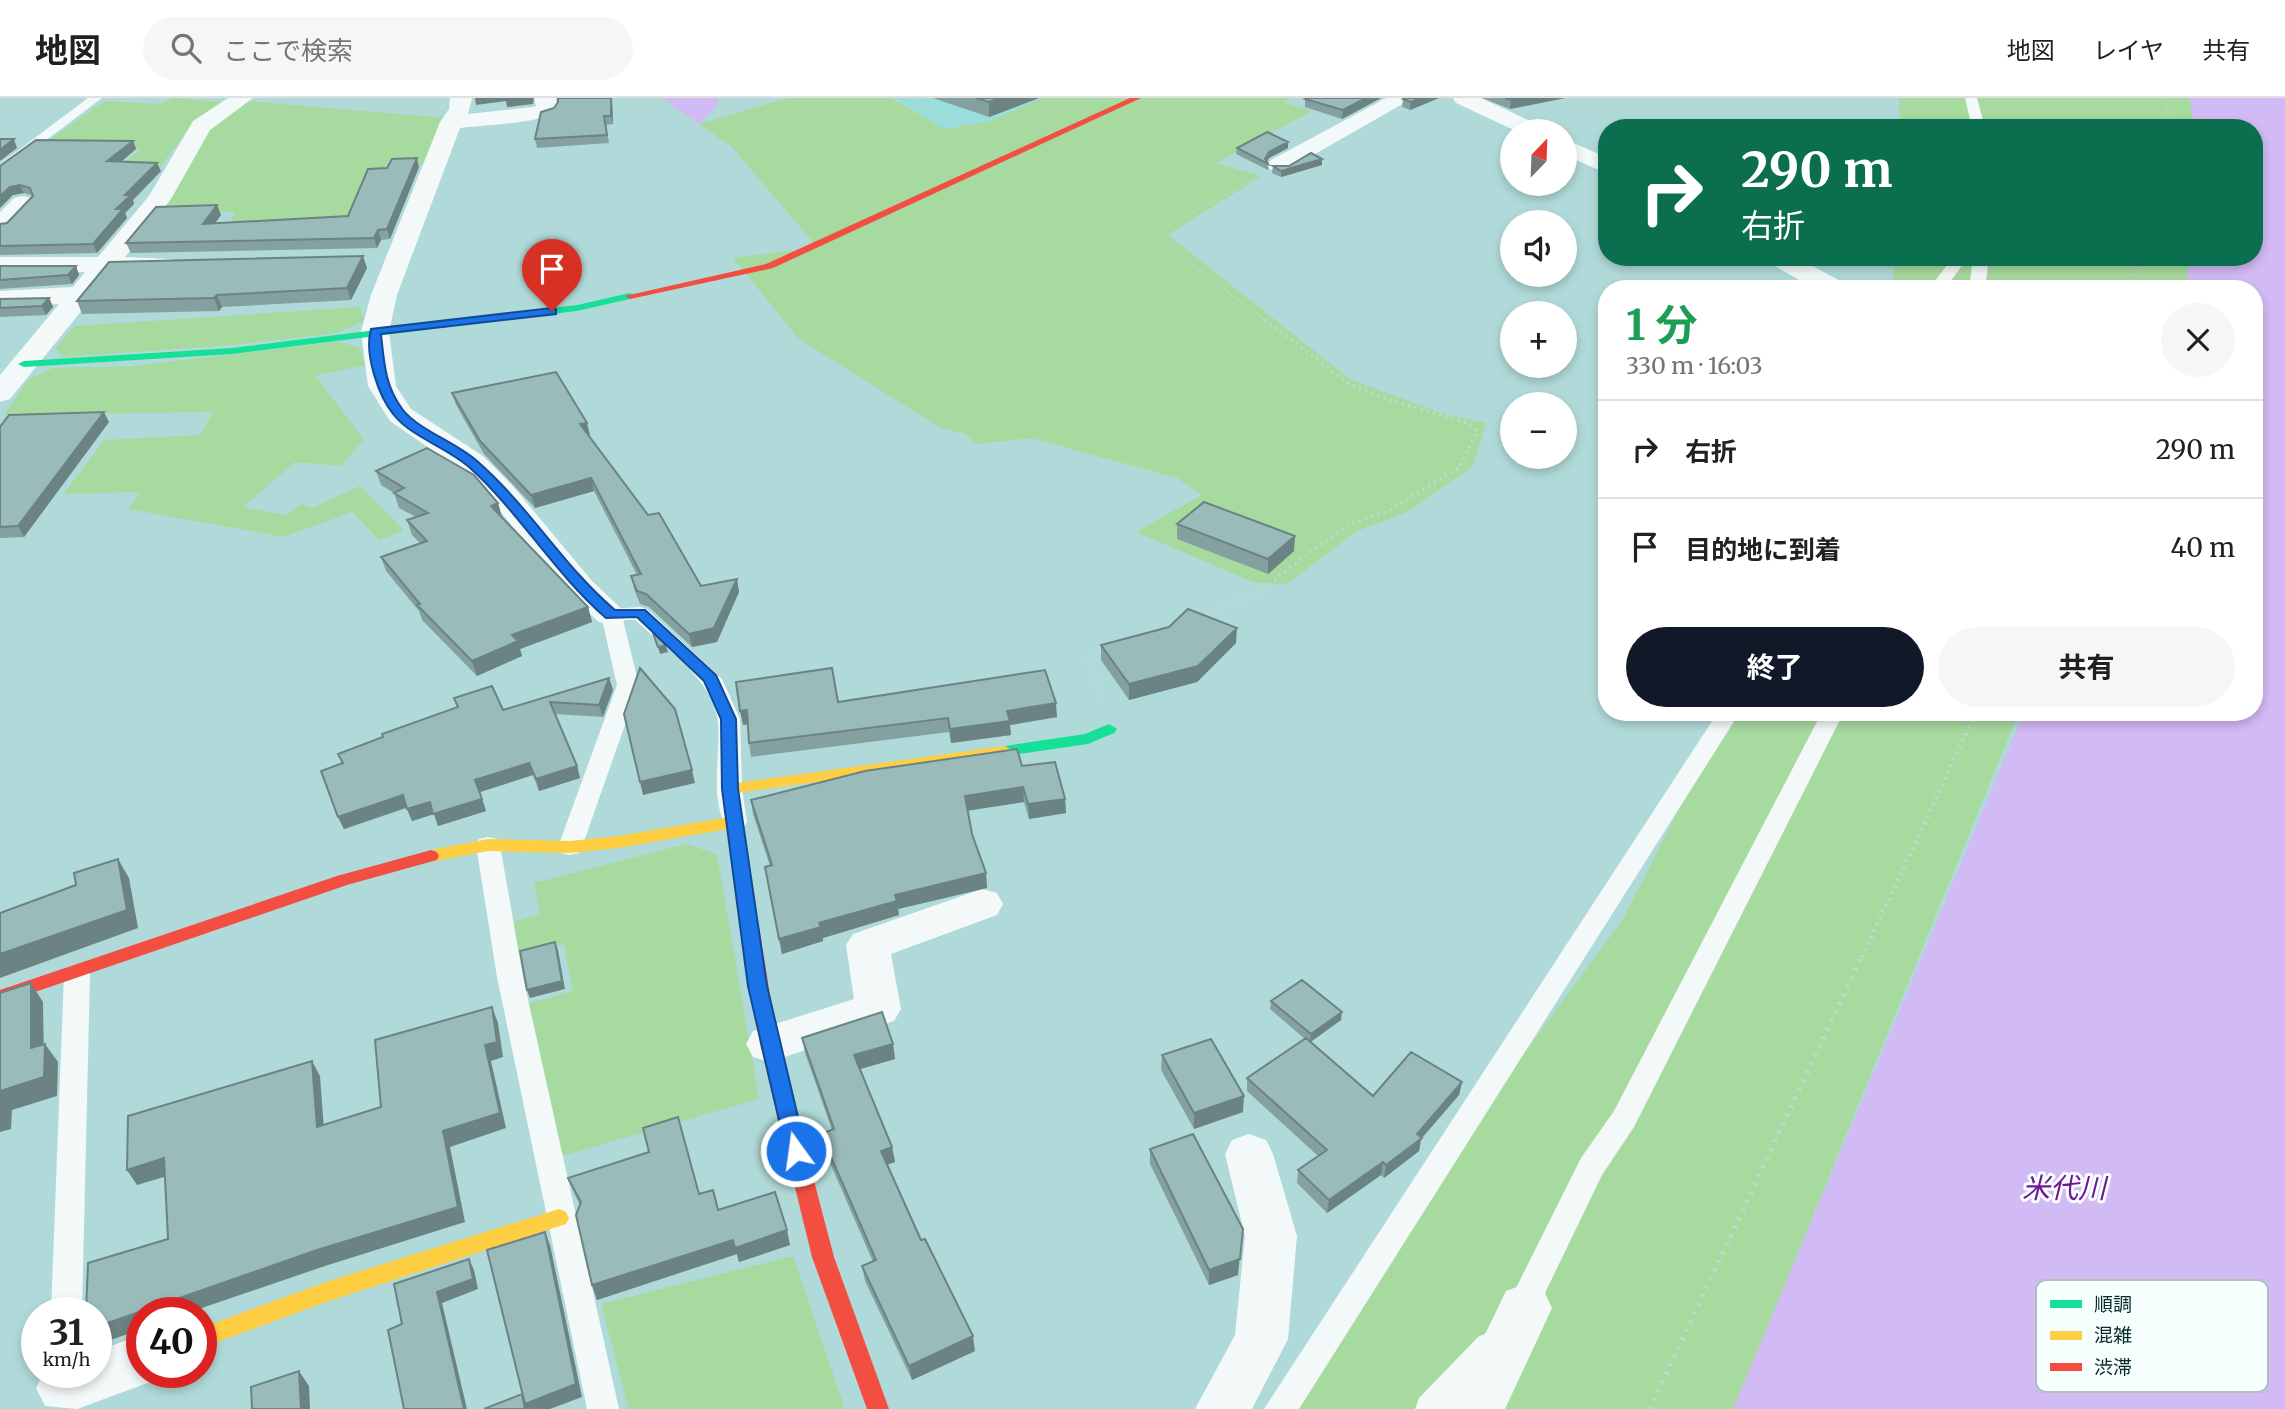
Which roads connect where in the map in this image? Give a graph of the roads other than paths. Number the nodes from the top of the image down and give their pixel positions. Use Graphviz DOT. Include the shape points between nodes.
graph roads {
  1 [pos="96,98"];
  2 [pos="242,98"];
  3 [pos="461,98"];
  4 [pos="545,98"];
  5 [pos="1137,98"];
  6 [pos="1402,98"];
  7 [pos="1464,98"];
  8 [pos="1971,98"];
  9 [pos="1508,119"];
  10 [pos="1977,119"];
  11 [pos="451,122"];
  12 [pos="1577,152"];
  13 [pos="1598,162"];
  14 [pos="1279,164"];
  15 [pos="0,171"];
  16 [pos="23,202"];
  17 [pos="0,225"];
  18 [pos="107,264"];
  19 [pos="188,264"];
  20 [pos="0,265"];
  21 [pos="1793,266"];
  22 [pos="1819,280"];
  23 [pos="81,296"];
  24 [pos="0,299"];
  25 [pos="375,332"];
  26 [pos="24,364"];
  27 [pos="0,393"];
  28 [pos="611,615"];
  29 [pos="1723,721"];
  30 [pos="1828,721"];
  31 [pos="1109,729"];
  32 [pos="730,789"];
  33 [pos="735,822"];
  34 [pos="488,845"];
  35 [pos="570,847"];
  36 [pos="982,904"];
  37 [pos="77,974"];
  38 [pos="0,997"];
  39 [pos="769,1044"];
  40 [pos="1249,1154"];
  41 [pos="559,1218"];
  42 [pos="66,1297"];
  43 [pos="1525,1308"];
  44 [pos="217,1332"];
  45 [pos="126,1366"];
  46 [pos="63,1390"];
  47 [pos="603,1409"];
  48 [pos="878,1409"];
  49 [pos="1223,1409"];
  50 [pos="1280,1409"];
  51 [pos="1431,1409"];
  52 [pos="1477,1409"];
  1 -- 15 [label="lane"];
  2 -- 18 [label="street" via="201,126 159,199"];
  3 -- 11 [label="street"];
  4 -- 11 [label="street" via="547,109 535,113"];
  5 -- 25 [label="street" via="769,265 577,308"];
  6 -- 14 [label="street"];
  7 -- 9 [label="street"];
  8 -- 10 [label="lane"];
  11 -- 25 [label="street" via="389,257"];
  12 -- 13 [label="street"];
  16 -- 17 [label="street"];
  18 -- 19 [label="street"];
  18 -- 20 [label="street"];
  18 -- 23 [label="street"];
  21 -- 22 [label="street"];
  23 -- 24 [label="street"];
  23 -- 26 [label="street"];
  25 -- 26 [label="street" via="166,357"];
  25 -- 28 [label="street" via="382,386 400,415 472,463 580,588"];
  26 -- 27 [label="street"];
  28 -- 32 [label="lane" via="640,613 710,678 729,719"];
  28 -- 35 [label="lane" via="628,685"];
  29 -- 50 [label="lane"];
  30 -- 43 [label="lane" via="1624,1119 1591,1167"];
  31 -- 32 [label="street" via="1088,739"];
  32 -- 33 [label="lane"];
  33 -- 35 [label="street"];
  33 -- 39 [label="street"];
  34 -- 35 [label="street"];
  34 -- 37 [label="street" via="343,880"];
  34 -- 41 [label="lane"];
  36 -- 39 [label="street" via="868,944 877,1009"];
  37 -- 38 [label="street"];
  37 -- 42 [label="lane"];
  39 -- 48 [label="street" via="823,1257"];
  40 -- 49 [label="street" via="1271,1236 1261,1339"];
  41 -- 44 [label="street" via="326,1292"];
  41 -- 47 [label="lane"];
  43 -- 51 [label="lane"];
  43 -- 52 [label="street"];
  45 -- 46 [label="street"];
}
